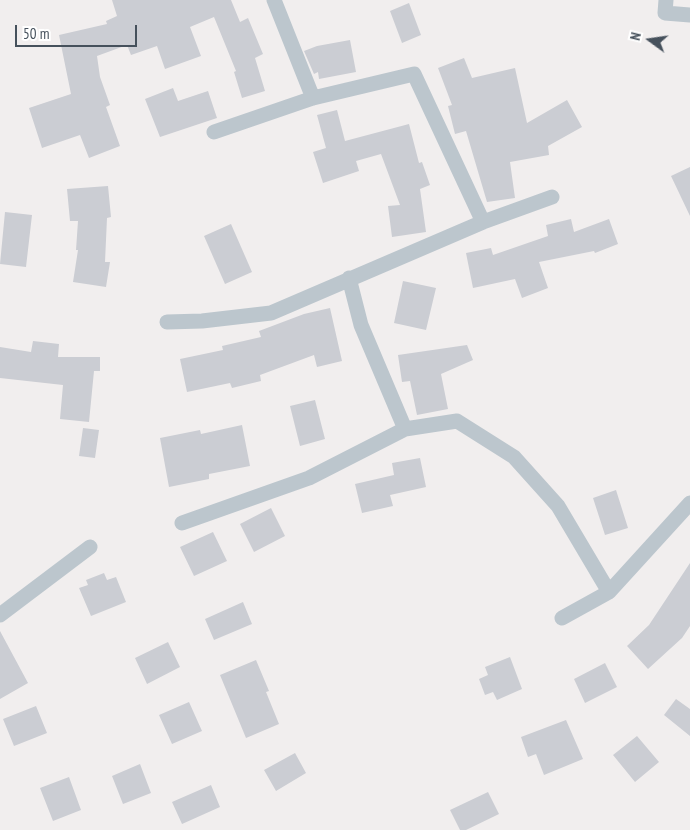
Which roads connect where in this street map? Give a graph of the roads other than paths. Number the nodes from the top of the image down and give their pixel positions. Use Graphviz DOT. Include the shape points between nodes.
graph roads {
  1 [pos="274,0"];
  2 [pos="666,0"];
  3 [pos="690,15"];
  4 [pos="313,98"];
  5 [pos="214,132"];
  6 [pos="552,197"];
  7 [pos="483,222"];
  8 [pos="349,278"];
  9 [pos="167,322"];
  10 [pos="405,429"];
  11 [pos="690,503"];
  12 [pos="182,523"];
  13 [pos="90,547"];
  14 [pos="609,592"];
  15 [pos="0,616"];
  16 [pos="562,618"];
  1 -- 4 [label="street"];
  2 -- 3 [label="street" via="665,13"];
  4 -- 5 [label="street"];
  4 -- 7 [label="street" via="414,74"];
  6 -- 7 [label="street"];
  7 -- 8 [label="street"];
  8 -- 9 [label="street" via="271,313"];
  8 -- 10 [label="street" via="361,325"];
  10 -- 12 [label="street" via="309,478"];
  10 -- 14 [label="street" via="458,421 514,457 558,506"];
  11 -- 14 [label="street"];
  13 -- 15 [label="street"];
  14 -- 16 [label="street"];
}
